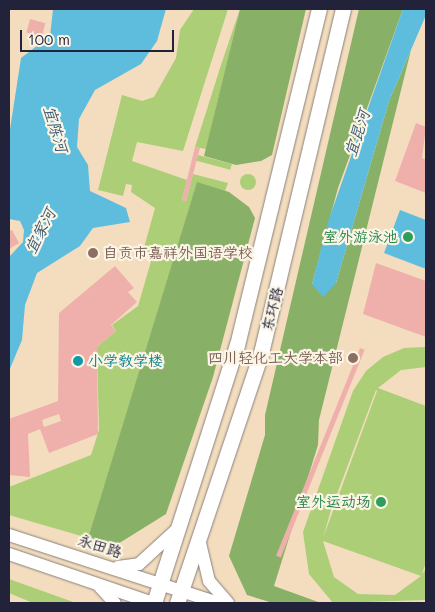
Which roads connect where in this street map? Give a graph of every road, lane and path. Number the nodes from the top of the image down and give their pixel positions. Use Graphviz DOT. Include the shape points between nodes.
graph roads {
  1 [pos="319,9"];
  2 [pos="344,9"];
  3 [pos="179,525"];
  4 [pos="9,535"];
  5 [pos="199,536"];
  6 [pos="9,554"];
  7 [pos="113,567"];
  8 [pos="161,583"];
  9 [pos="97,584"];
  10 [pos="179,596"];
  11 [pos="115,603"];
  12 [pos="153,603"];
  13 [pos="218,603"];
  14 [pos="228,603"];
  1 -- 3 [label="highway, 东环路" via="237,345"];
  2 -- 5 [label="highway, 东环路" via="261,353"];
  3 -- 7 [label="main road" via="167,542 139,564"];
  3 -- 8 [label="highway, 东环路"];
  4 -- 7 [label="main road, 永田路"];
  5 -- 10 [label="highway, 东环路"];
  5 -- 14 [label="main road" via="209,581"];
  6 -- 9 [label="main road"];
  7 -- 8 [label="main road, 永田路"];
  8 -- 10 [label="main road, 永田路"];
  8 -- 12 [label="highway, 东环路"];
  9 -- 11 [label="main road"];
  9 -- 12 [label="main road"];
  10 -- 13 [label="main road, 永田路"];
}
